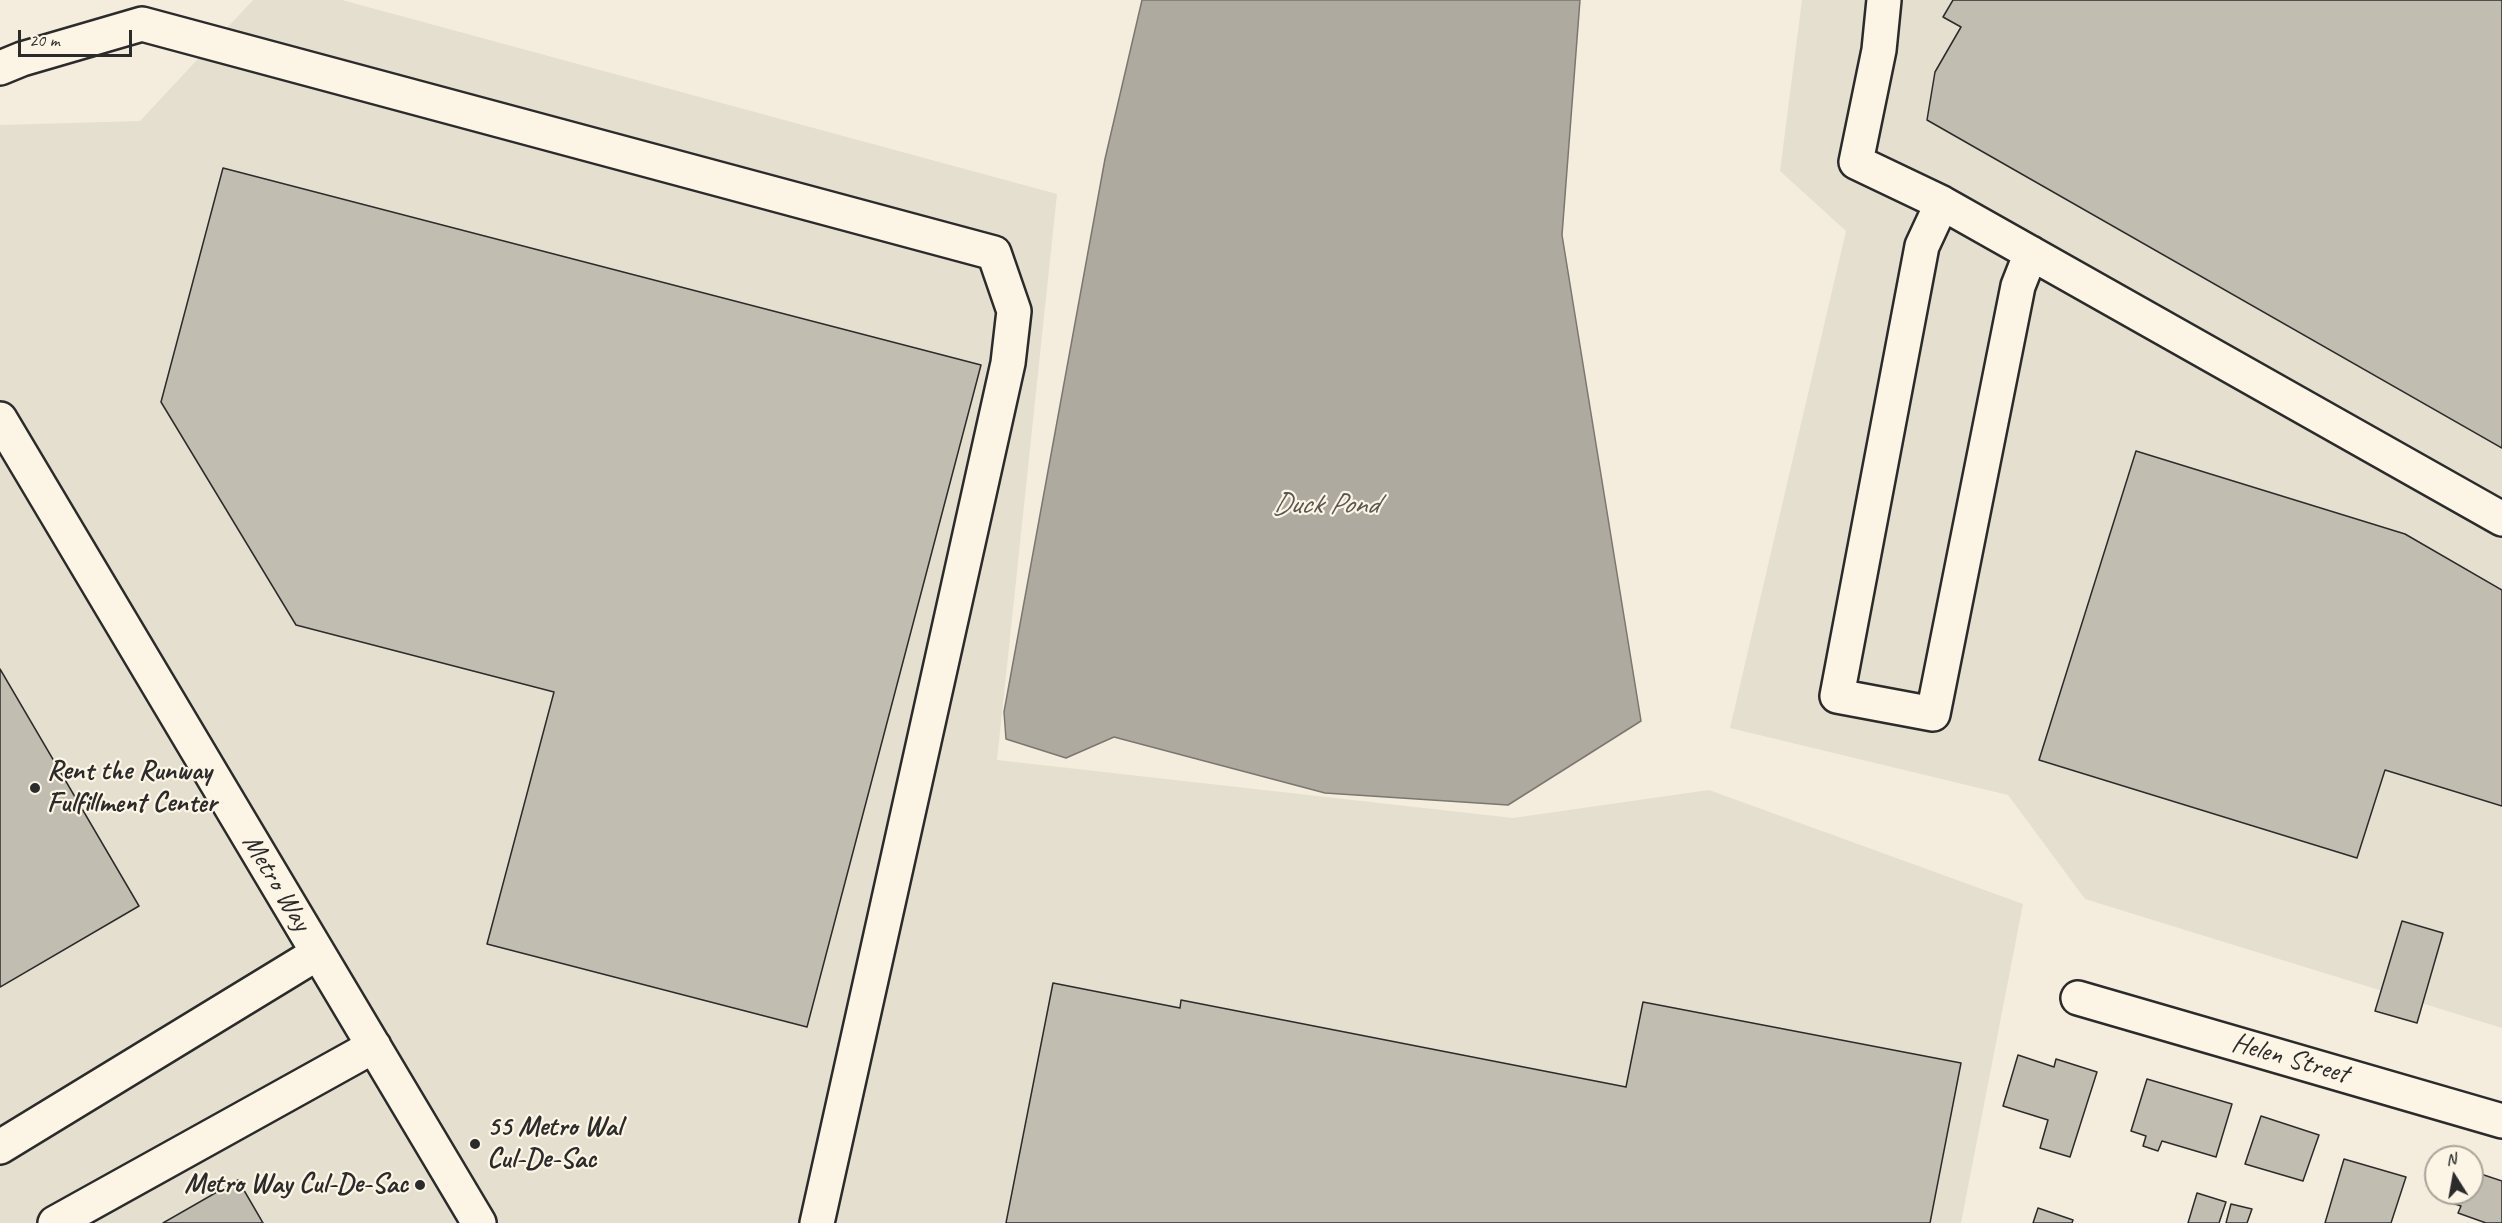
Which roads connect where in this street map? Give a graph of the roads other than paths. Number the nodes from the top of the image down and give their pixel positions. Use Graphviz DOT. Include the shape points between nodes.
graph roads {
  1 [pos="1884,0"];
  2 [pos="0,68"];
  3 [pos="1942,203"];
  4 [pos="2031,253"];
  5 [pos="0,419"];
  6 [pos="2502,519"];
  7 [pos="318,953"];
  8 [pos="2078,998"];
  9 [pos="374,1046"];
  10 [pos="2502,1121"];
  11 [pos="0,1147"];
  12 [pos="55,1223"];
  13 [pos="479,1223"];
  14 [pos="817,1223"];
  1 -- 3 [label="street" via="1880,50 1856,162"];
  2 -- 14 [label="street" via="142,24 994,253 1014,311 1008,363"];
  3 -- 4 [label="street"];
  3 -- 4 [label="street" via="1922,246 1837,696 1933,714 2018,286"];
  4 -- 6 [label="street"];
  5 -- 7 [label="street, Metro Way"];
  7 -- 9 [label="street, Metro Way"];
  7 -- 11 [label="street"];
  8 -- 10 [label="street, Helen Street"];
  9 -- 12 [label="street"];
  9 -- 13 [label="street, Metro Way"];
}
